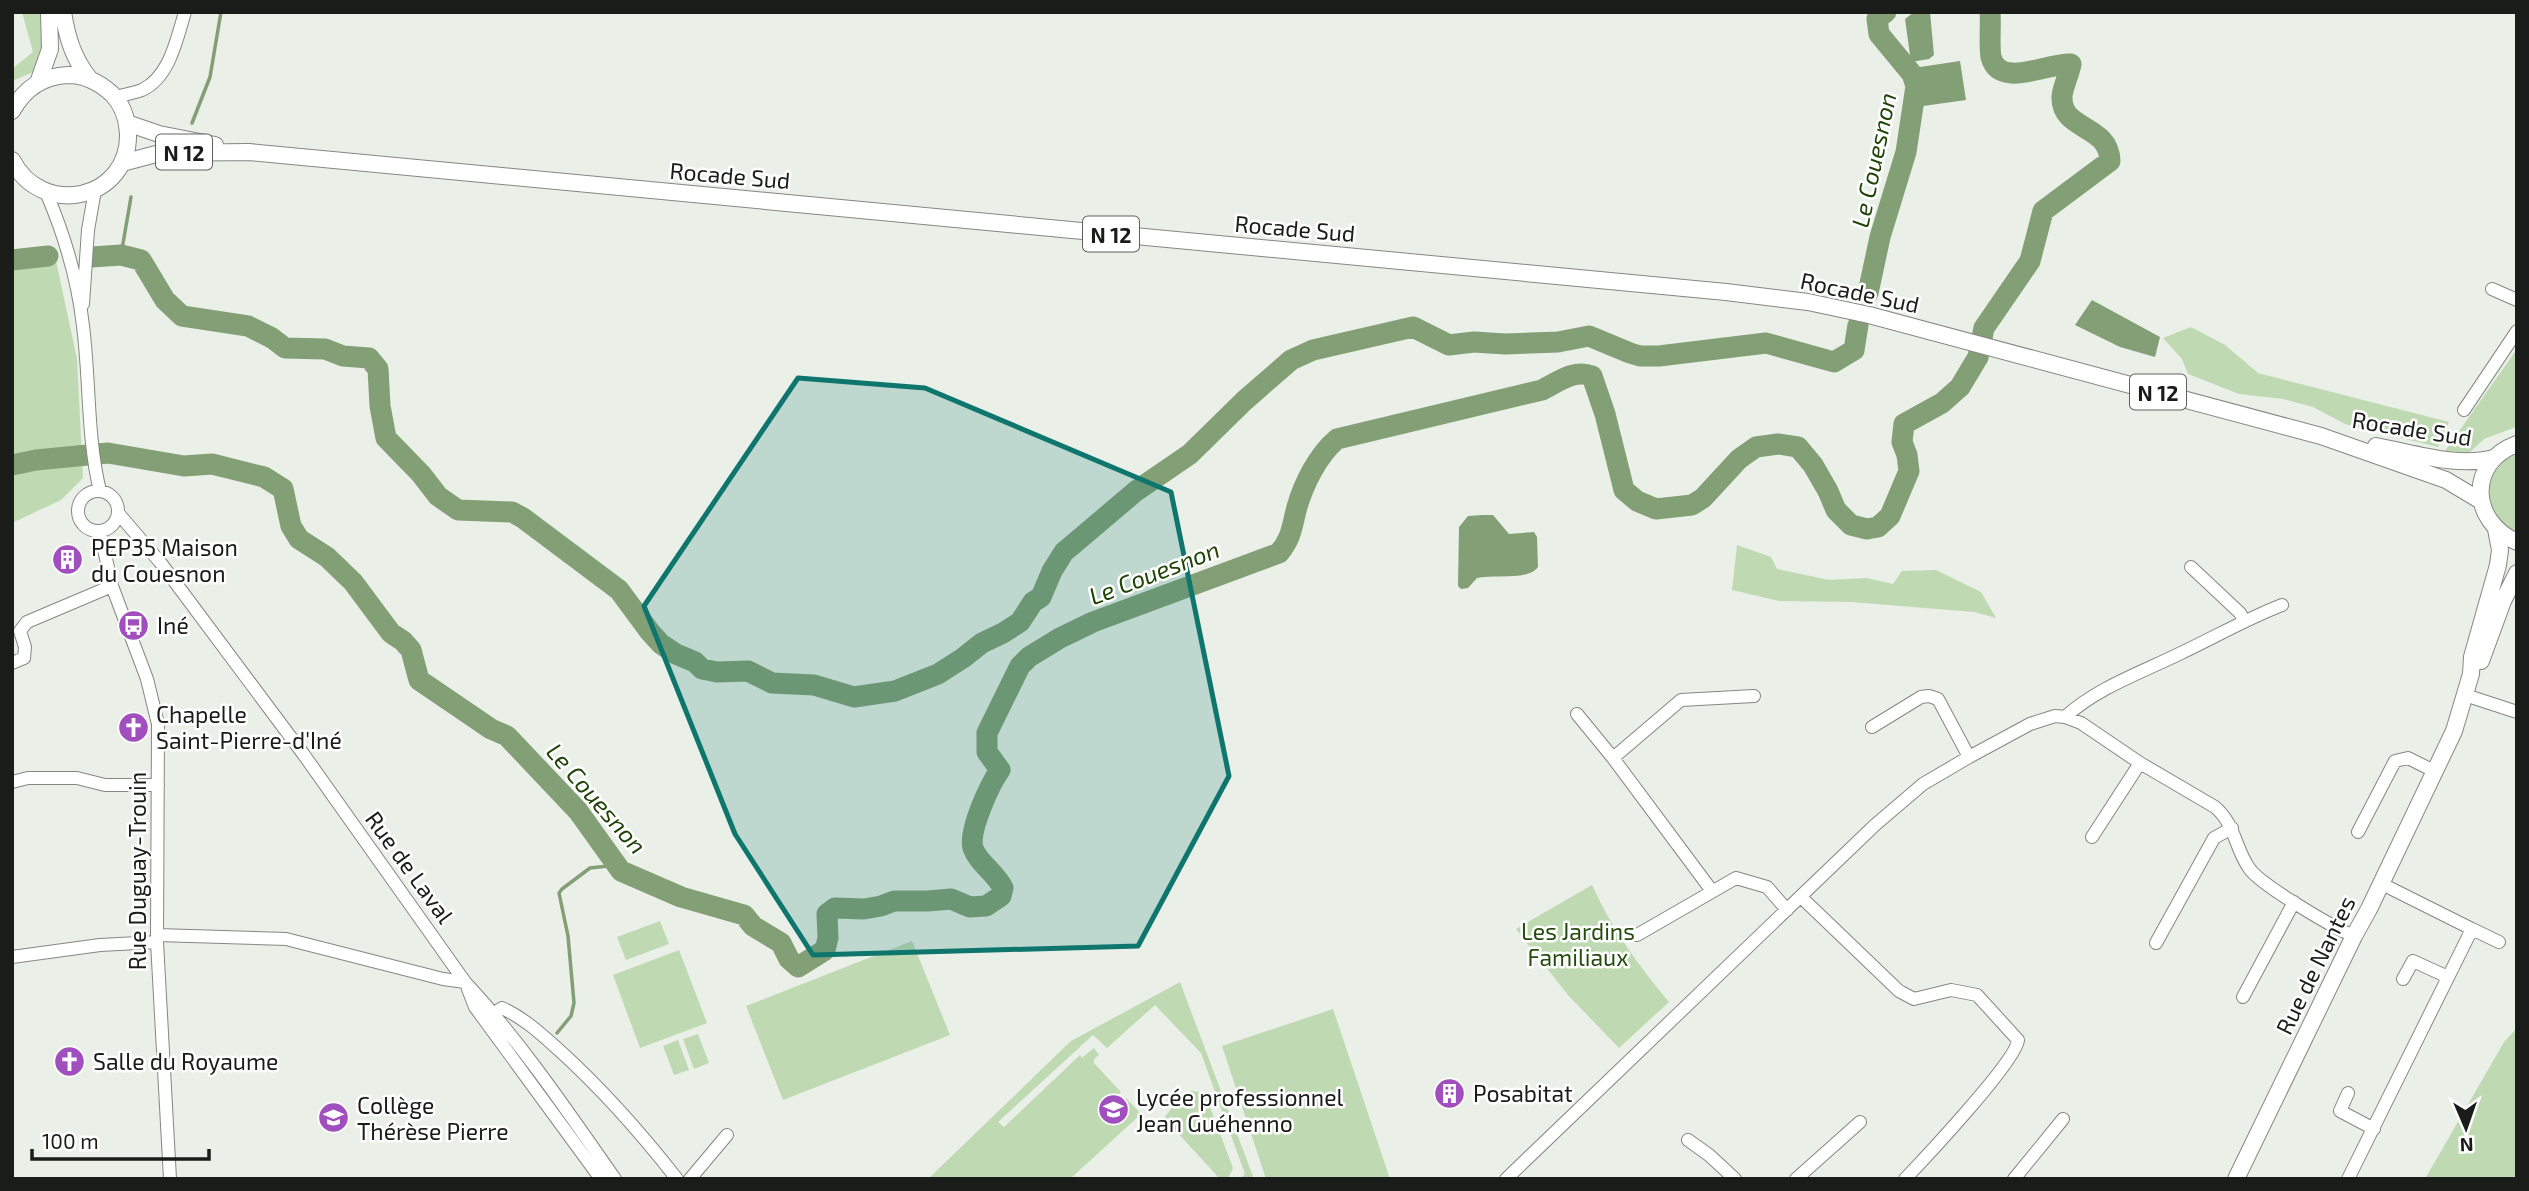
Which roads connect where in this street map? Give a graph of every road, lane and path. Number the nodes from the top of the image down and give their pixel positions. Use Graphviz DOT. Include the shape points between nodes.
graph roads {
  1 [pos="49,12"];
  2 [pos="63,12"];
  3 [pos="185,12"];
  4 [pos="89,78"];
  5 [pos="38,83"];
  6 [pos="115,97"];
  7 [pos="12,111"];
  8 [pos="127,123"];
  9 [pos="248,152"];
  10 [pos="12,160"];
  11 [pos="122,163"];
  12 [pos="94,190"];
  13 [pos="46,192"];
  14 [pos="2493,289"];
  15 [pos="2517,300"];
  16 [pos="82,319"];
  17 [pos="2517,331"];
  18 [pos="2464,410"];
  19 [pos="2321,436"];
  20 [pos="2516,443"];
  21 [pos="2494,458"];
  22 [pos="96,492"];
  23 [pos="2481,501"];
  24 [pos="116,519"];
  25 [pos="2496,529"];
  26 [pos="100,531"];
  27 [pos="2517,542"];
  28 [pos="2191,566"];
  29 [pos="2517,573"];
  30 [pos="112,586"];
  31 [pos="2282,605"];
  32 [pos="2244,620"];
  33 [pos="12,663"];
  34 [pos="2471,674"];
  35 [pos="2465,695"];
  36 [pos="1754,696"];
  37 [pos="2517,712"];
  38 [pos="1577,713"];
  39 [pos="2065,717"];
  40 [pos="1872,727"];
  41 [pos="1969,757"];
  42 [pos="1613,758"];
  43 [pos="2140,763"];
  44 [pos="2436,772"];
  45 [pos="12,782"];
  46 [pos="158,785"];
  47 [pos="2232,828"];
  48 [pos="2358,832"];
  49 [pos="2092,837"];
  50 [pos="2380,883"];
  51 [pos="1712,891"];
  52 [pos="1801,897"];
  53 [pos="2294,902"];
  54 [pos="1787,910"];
  55 [pos="2472,929"];
  56 [pos="1637,935"];
  57 [pos="2354,936"];
  58 [pos="157,938"];
  59 [pos="2498,942"];
  60 [pos="2156,943"];
  61 [pos="12,957"];
  62 [pos="2448,977"];
  63 [pos="2403,979"];
  64 [pos="465,982"];
  65 [pos="2243,997"];
  66 [pos="493,1014"];
  67 [pos="2348,1093"];
  68 [pos="2063,1119"];
  69 [pos="1860,1122"];
  70 [pos="2374,1129"];
  71 [pos="727,1135"];
  72 [pos="1688,1140"];
  73 [pos="170,1179"];
  74 [pos="601,1179"];
  75 [pos="615,1179"];
  76 [pos="677,1179"];
  77 [pos="690,1179"];
  78 [pos="1506,1179"];
  79 [pos="1735,1179"];
  80 [pos="1796,1179"];
  81 [pos="1905,1179"];
  82 [pos="2014,1179"];
  83 [pos="2236,1179"];
  84 [pos="2348,1179"];
  1 -- 5 [label="main road" via="50,49"];
  2 -- 4 [label="main road" via="71,49"];
  3 -- 6 [label="street" via="164,69 154,83"];
  4 -- 5 [label="main road" via="54,76"];
  4 -- 6 [label="main road"];
  5 -- 7 [label="main road"];
  6 -- 8 [label="main road"];
  8 -- 9 [label="main road, Rocade Sud / N 12"];
  8 -- 11 [label="main road" via="128,144"];
  9 -- 11 [label="main road, Rocade Sud / N 12" via="160,153"];
  9 -- 19 [label="main road, Rocade Sud / N 12" via="1808,302"];
  10 -- 13 [label="main road" via="24,178"];
  11 -- 12 [label="main road"];
  12 -- 13 [label="main road" via="62,196"];
  12 -- 16 [label="street"];
  13 -- 16 [label="street" via="61,227"];
  14 -- 15 [label="street"];
  16 -- 22 [label="street"];
  17 -- 18 [label="street"];
  19 -- 21 [label="main road, Rocade Sud / N 12" via="2455,460"];
  19 -- 23 [label="main road, Rocade Sud / N 12" via="2446,480"];
  20 -- 21 [label="main road"];
  21 -- 23 [label="main road" via="2484,473"];
  22 -- 24 [label="street" via="116,501"];
  22 -- 26 [label="street" via="82,500 80,519 88,528"];
  23 -- 25 [label="main road"];
  24 -- 26 [label="street"];
  24 -- 64 [label="street, Rue de Laval" via="160,562"];
  25 -- 27 [label="main road"];
  25 -- 34 [label="main road, Rue de Nantes" via="2500,560"];
  26 -- 30 [label="street, Rue Duguay-Trouin"];
  28 -- 32 [label="street"];
  29 -- 34 [label="main road, Rue de Nantes" via="2479,665"];
  30 -- 33 [label="street" via="27,622 20,631 24,658"];
  30 -- 46 [label="street, Rue Duguay-Trouin" via="147,679 158,724"];
  31 -- 32 [label="street"];
  32 -- 39 [label="street" via="2085,699"];
  34 -- 35 [label="main road, Rue de Nantes"];
  35 -- 37 [label="street"];
  35 -- 44 [label="main road, Rue de Nantes"];
  36 -- 42 [label="street" via="1681,700"];
  38 -- 42 [label="street"];
  39 -- 41 [label="street" via="2043,719"];
  39 -- 43 [label="street"];
  40 -- 41 [label="street" via="1929,696 1938,699"];
  41 -- 52 [label="street" via="1923,785 1874,825"];
  42 -- 51 [label="street"];
  43 -- 47 [label="street" via="2215,807"];
  43 -- 49 [label="street"];
  44 -- 48 [label="street" via="2408,758 2395,761"];
  44 -- 50 [label="main road, Rue de Nantes"];
  45 -- 46 [label="street" via="77,778 105,785"];
  46 -- 58 [label="street, Rue Duguay-Trouin"];
  47 -- 53 [label="street" via="2250,870"];
  47 -- 60 [label="street" via="2214,838"];
  50 -- 55 [label="street"];
  50 -- 57 [label="main road, Rue de Nantes"];
  51 -- 54 [label="street" via="1736,878 1767,887"];
  51 -- 56 [label="street"];
  52 -- 54 [label="street"];
  52 -- 81 [label="street" via="1899,991 1914,999 1951,990 1977,995 2018,1040 2003,1069"];
  53 -- 57 [label="street"];
  53 -- 65 [label="street"];
  54 -- 78 [label="street"];
  55 -- 59 [label="street"];
  55 -- 62 [label="street"];
  57 -- 83 [label="main road, Rue de Nantes"];
  58 -- 61 [label="street"];
  58 -- 64 [label="street" via="286,939"];
  58 -- 73 [label="street, Rue Duguay-Trouin"];
  62 -- 63 [label="street" via="2413,961"];
  62 -- 70 [label="street"];
  64 -- 66 [label="street, Rue de Laval"];
  64 -- 74 [label="street" via="475,1007"];
  66 -- 75 [label="street, Rue de Laval"];
  66 -- 76 [label="street" via="502,1008 517,1014 557,1048 600,1087"];
  67 -- 70 [label="street" via="2340,1111"];
  68 -- 82 [label="street"];
  69 -- 80 [label="street"];
  70 -- 84 [label="street"];
  71 -- 77 [label="street"];
  72 -- 79 [label="street"];
}
